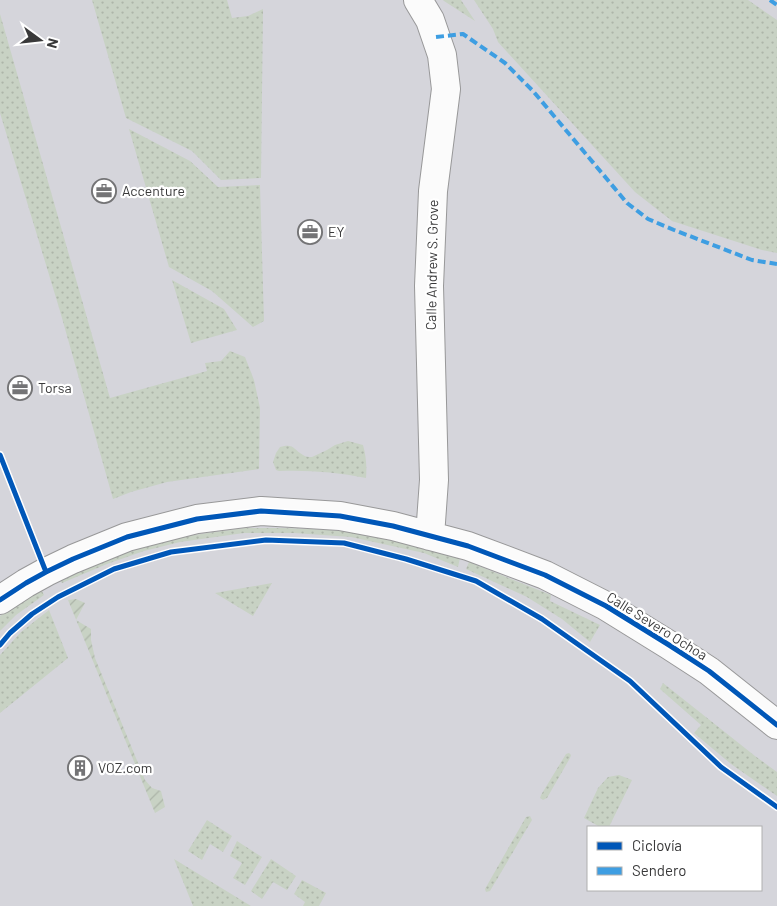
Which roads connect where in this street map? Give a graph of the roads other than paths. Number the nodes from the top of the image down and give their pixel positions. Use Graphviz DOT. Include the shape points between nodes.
graph roads {
  1 [pos="418,0"];
  2 [pos="430,536"];
  3 [pos="0,600"];
  4 [pos="777,725"];
  1 -- 2 [label="street, Calle Andrew S. Grove" via="430,20 442,55 446,89 433,191 429,286 434,480"];
  2 -- 3 [label="street, Calle Severo Ochoa" via="340,516 261,511 197,519 127,537 73,559"];
  2 -- 4 [label="street, Calle Severo Ochoa" via="468,546 545,575 606,606 709,671"];
}
